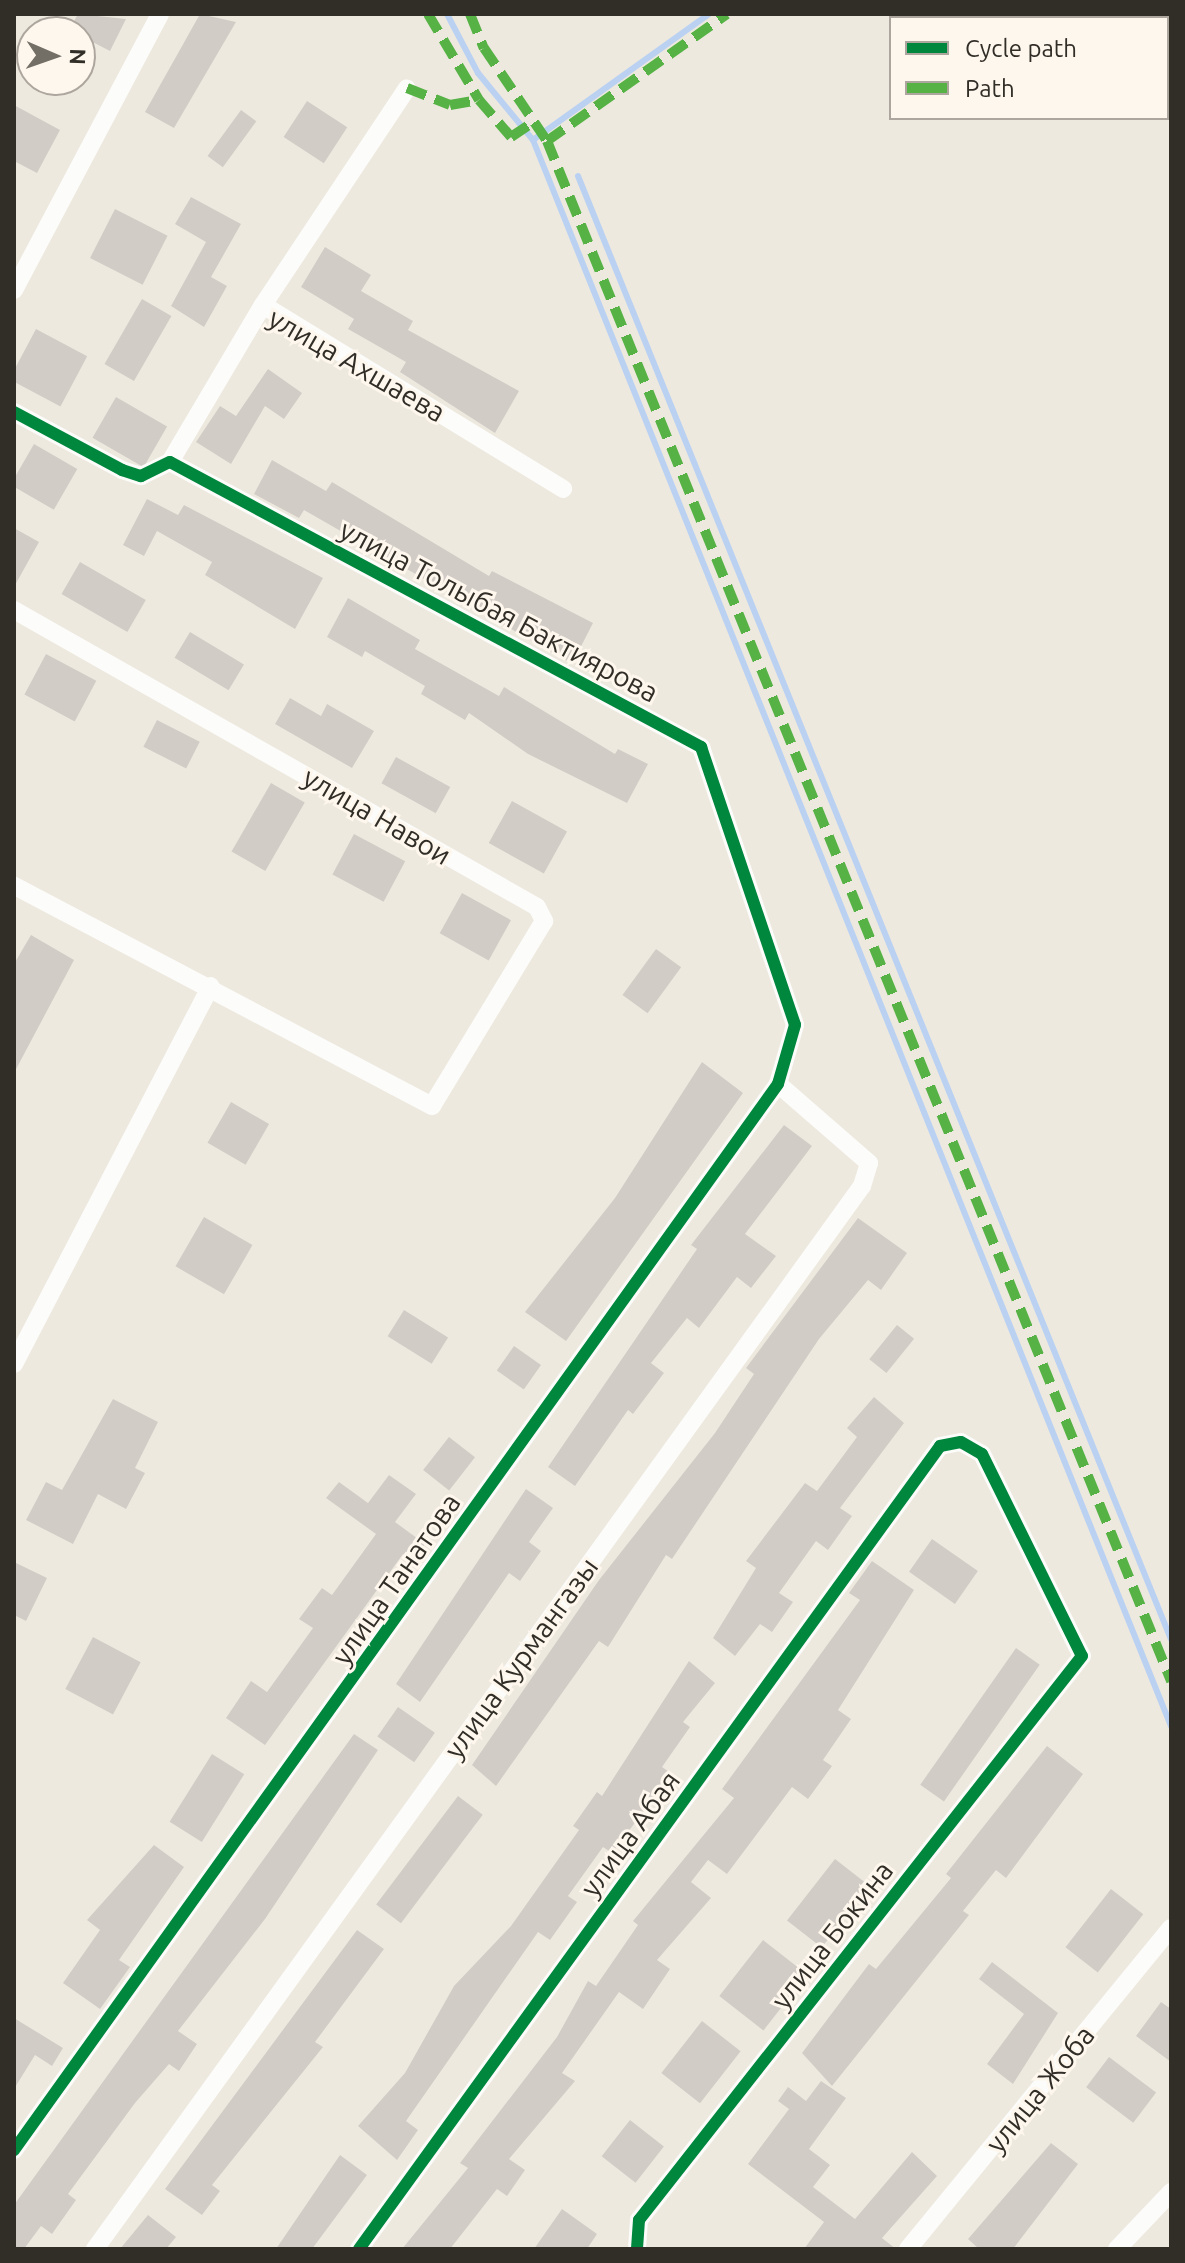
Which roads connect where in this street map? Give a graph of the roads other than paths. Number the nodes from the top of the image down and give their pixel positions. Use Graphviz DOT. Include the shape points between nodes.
graph roads {
  1 [pos="160,14"];
  2 [pos="407,88"];
  3 [pos="14,290"];
  4 [pos="263,305"];
  5 [pos="14,412"];
  6 [pos="170,462"];
  7 [pos="563,489"];
  8 [pos="14,610"];
  9 [pos="14,886"];
  10 [pos="211,986"];
  11 [pos="795,1025"];
  12 [pos="778,1084"];
  13 [pos="14,1364"];
  14 [pos="1082,1656"];
  15 [pos="1171,1928"];
  16 [pos="14,2150"];
  17 [pos="1171,2192"];
  18 [pos="95,2249"];
  19 [pos="359,2249"];
  20 [pos="637,2249"];
  21 [pos="908,2249"];
  22 [pos="1117,2249"];
  1 -- 3 [label="street"];
  2 -- 4 [label="street"];
  4 -- 6 [label="street, улица Ахшаева"];
  4 -- 7 [label="street, улица Ахшаева"];
  5 -- 6 [label="street" via="132,473 159,473"];
  6 -- 11 [label="street, улица Толыбая Бактиярова" via="701,747"];
  8 -- 10 [label="street, улица Навои" via="537,907 544,921 432,1106"];
  9 -- 10 [label="street"];
  10 -- 13 [label="street"];
  11 -- 12 [label="street, улица Танатова"];
  12 -- 16 [label="street, улица Танатова"];
  12 -- 18 [label="street, улица Курмангазы" via="869,1163 862,1186"];
  14 -- 19 [label="street, улица Абая" via="982,1454 961,1442 940,1446"];
  14 -- 20 [label="street, улица Бокина" via="639,2220"];
  15 -- 21 [label="street, улица Жоба"];
  17 -- 22 [label="street"];
}
